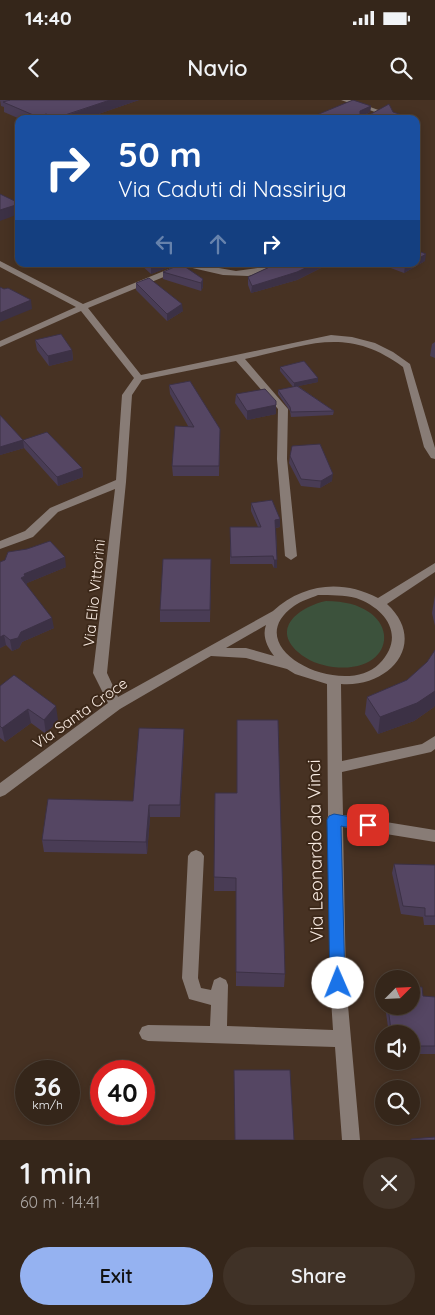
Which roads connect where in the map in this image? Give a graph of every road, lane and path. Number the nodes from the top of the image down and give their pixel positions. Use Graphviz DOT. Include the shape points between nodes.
graph roads {
  1 [pos="344,100"];
  2 [pos="373,115"];
  3 [pos="0,264"];
  4 [pos="181,267"];
  5 [pos="200,267"];
  6 [pos="276,267"];
  7 [pos="83,307"];
  8 [pos="0,344"];
  9 [pos="238,357"];
  10 [pos="140,378"];
  11 [pos="435,456"];
  12 [pos="121,482"];
  13 [pos="0,545"];
  14 [pos="291,556"];
  15 [pos="435,566"];
  16 [pos="378,604"];
  17 [pos="274,615"];
  18 [pos="208,652"];
  19 [pos="287,664"];
  20 [pos="334,681"];
  21 [pos="115,705"];
  22 [pos="432,745"];
  23 [pos="334,768"];
  24 [pos="0,791"];
  25 [pos="334,820"];
  26 [pos="435,836"];
  27 [pos="196,856"];
  28 [pos="148,1033"];
  29 [pos="218,1034"];
  30 [pos="342,1039"];
  31 [pos="351,1140"];
  1 -- 2 [label="street" via="381,112"];
  3 -- 7 [label="street"];
  4 -- 7 [label="street"];
  5 -- 6 [label="street" via="246,274"];
  7 -- 8 [label="street"];
  7 -- 10 [label="street"];
  9 -- 10 [label="street"];
  9 -- 11 [label="street" via="331,338 353,339 376,346 407,366"];
  9 -- 14 [label="street" via="283,409 282,459"];
  10 -- 12 [label="street, Via Elio Vittorini" via="127,395"];
  12 -- 13 [label="street" via="54,510 29,534"];
  12 -- 21 [label="street, Via Elio Vittorini" via="100,673"];
  15 -- 16 [label="street"];
  16 -- 17 [label="street" via="360,595 317,591 298,596"];
  16 -- 20 [label="street" via="392,616 400,631 400,647 392,661 377,673 357,680"];
  17 -- 18 [label="street, Via Santa Croce"];
  17 -- 19 [label="street" via="270,640 276,653"];
  18 -- 19 [label="street" via="246,653"];
  18 -- 21 [label="street, Via Santa Croce"];
  19 -- 20 [label="street" via="300,672"];
  20 -- 23 [label="street, Via Leonardo da Vinci"];
  21 -- 24 [label="street, Via Santa Croce"];
  22 -- 23 [label="street"];
  23 -- 25 [label="street, Via Leonardo da Vinci"];
  25 -- 26 [label="street"];
  25 -- 30 [label="street, Via Leonardo da Vinci"];
  27 -- 29 [label="street" via="190,978 195,994 220,992"];
  28 -- 29 [label="street"];
  29 -- 30 [label="street"];
  30 -- 31 [label="street, Via Leonardo da Vinci"];
}
